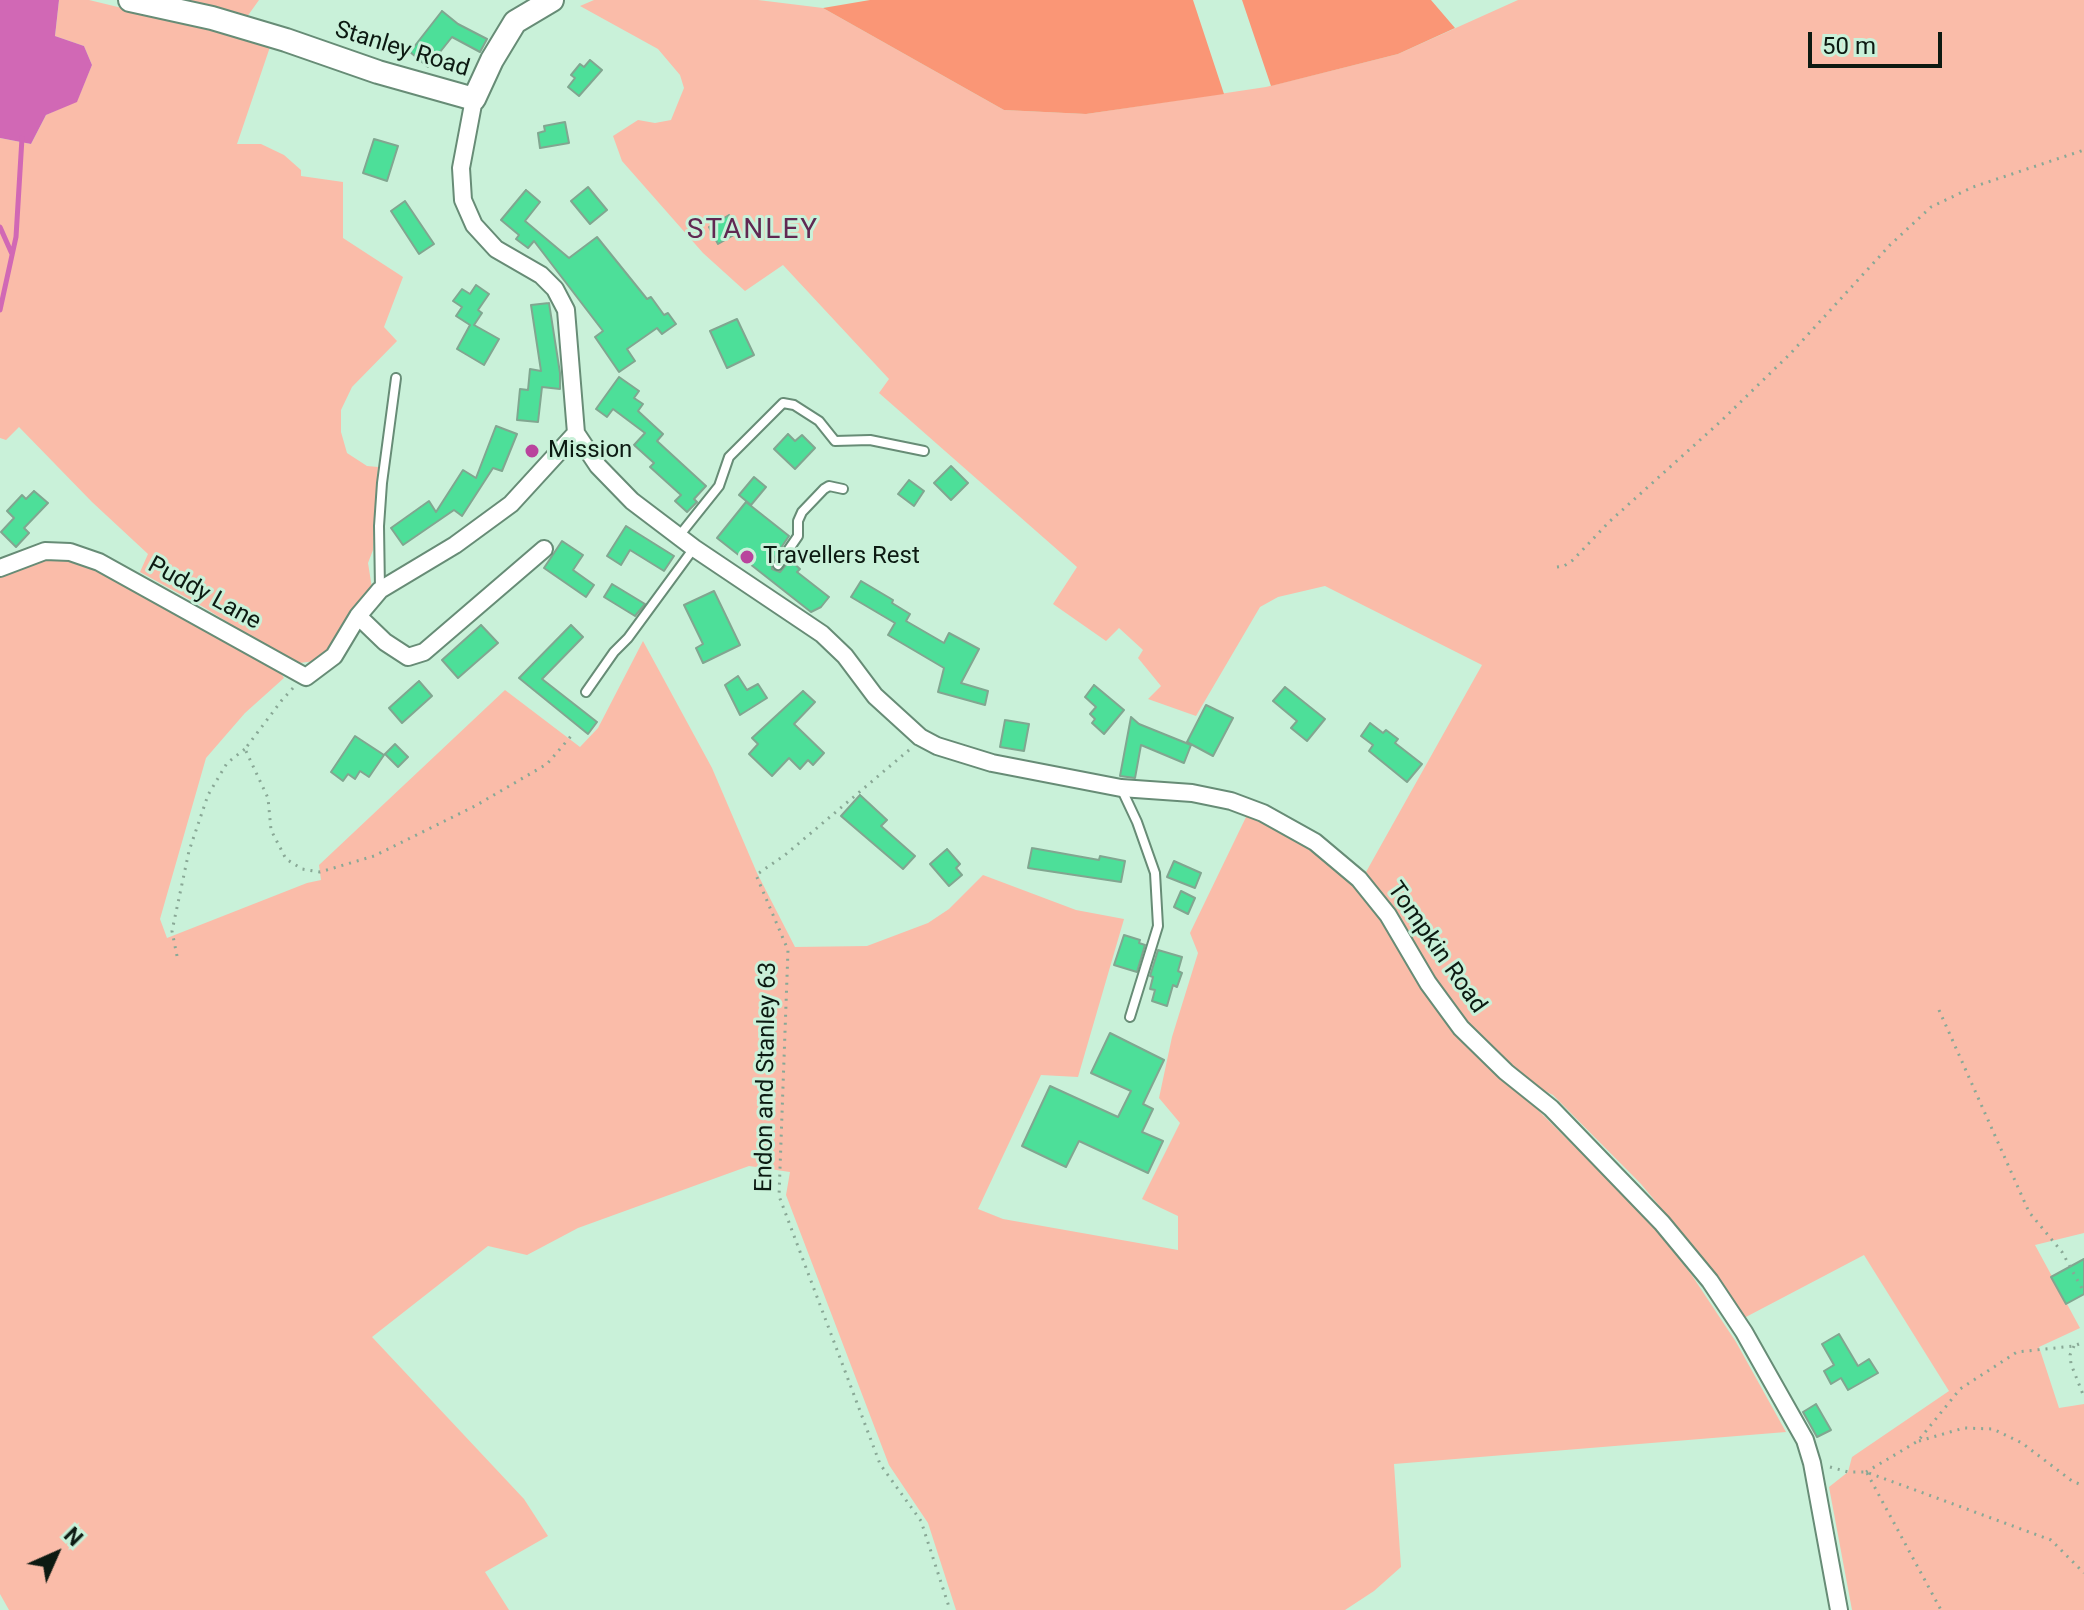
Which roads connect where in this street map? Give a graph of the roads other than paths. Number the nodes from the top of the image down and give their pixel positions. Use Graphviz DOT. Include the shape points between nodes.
graph roads {
  1 [pos="130,0"];
  2 [pos="552,0"];
  3 [pos="474,99"];
  4 [pos="396,378"];
  5 [pos="576,433"];
  6 [pos="924,451"];
  7 [pos="843,489"];
  8 [pos="679,537"];
  9 [pos="694,548"];
  10 [pos="544,549"];
  11 [pos="778,565"];
  12 [pos="0,568"];
  13 [pos="380,590"];
  14 [pos="358,616"];
  15 [pos="586,692"];
  16 [pos="1121,788"];
  17 [pos="1130,1017"];
  18 [pos="1839,1610"];
  1 -- 3 [label="street, Stanley Road" via="212,18"];
  2 -- 3 [label="street" via="515,22"];
  3 -- 5 [label="street" via="461,168 463,200 474,225 496,249 541,275 566,310"];
  4 -- 13 [label="lane" via="382,483"];
  5 -- 8 [label="street, Tompkin Road" via="632,501"];
  5 -- 13 [label="street" via="511,504"];
  6 -- 8 [label="lane" via="870,440 835,441 819,421 783,403 729,457 719,486"];
  7 -- 11 [label="lane" via="829,486 802,512 798,536"];
  8 -- 9 [label="street, Tompkin Road"];
  9 -- 15 [label="lane"];
  9 -- 16 [label="street, Tompkin Road" via="764,585 845,656 875,696 920,737 992,763"];
  10 -- 14 [label="street" via="424,652 408,657"];
  12 -- 14 [label="street, Puddy Lane" via="45,551 70,552 99,562 306,677 334,656"];
  13 -- 14 [label="street"];
  16 -- 17 [label="lane" via="1155,873 1158,926"];
  16 -- 18 [label="street, Tompkin Road" via="1231,801 1315,842 1359,879 1388,915 1461,1028 1551,1108 1662,1223 1744,1332 1797,1426 1812,1463"];
}
